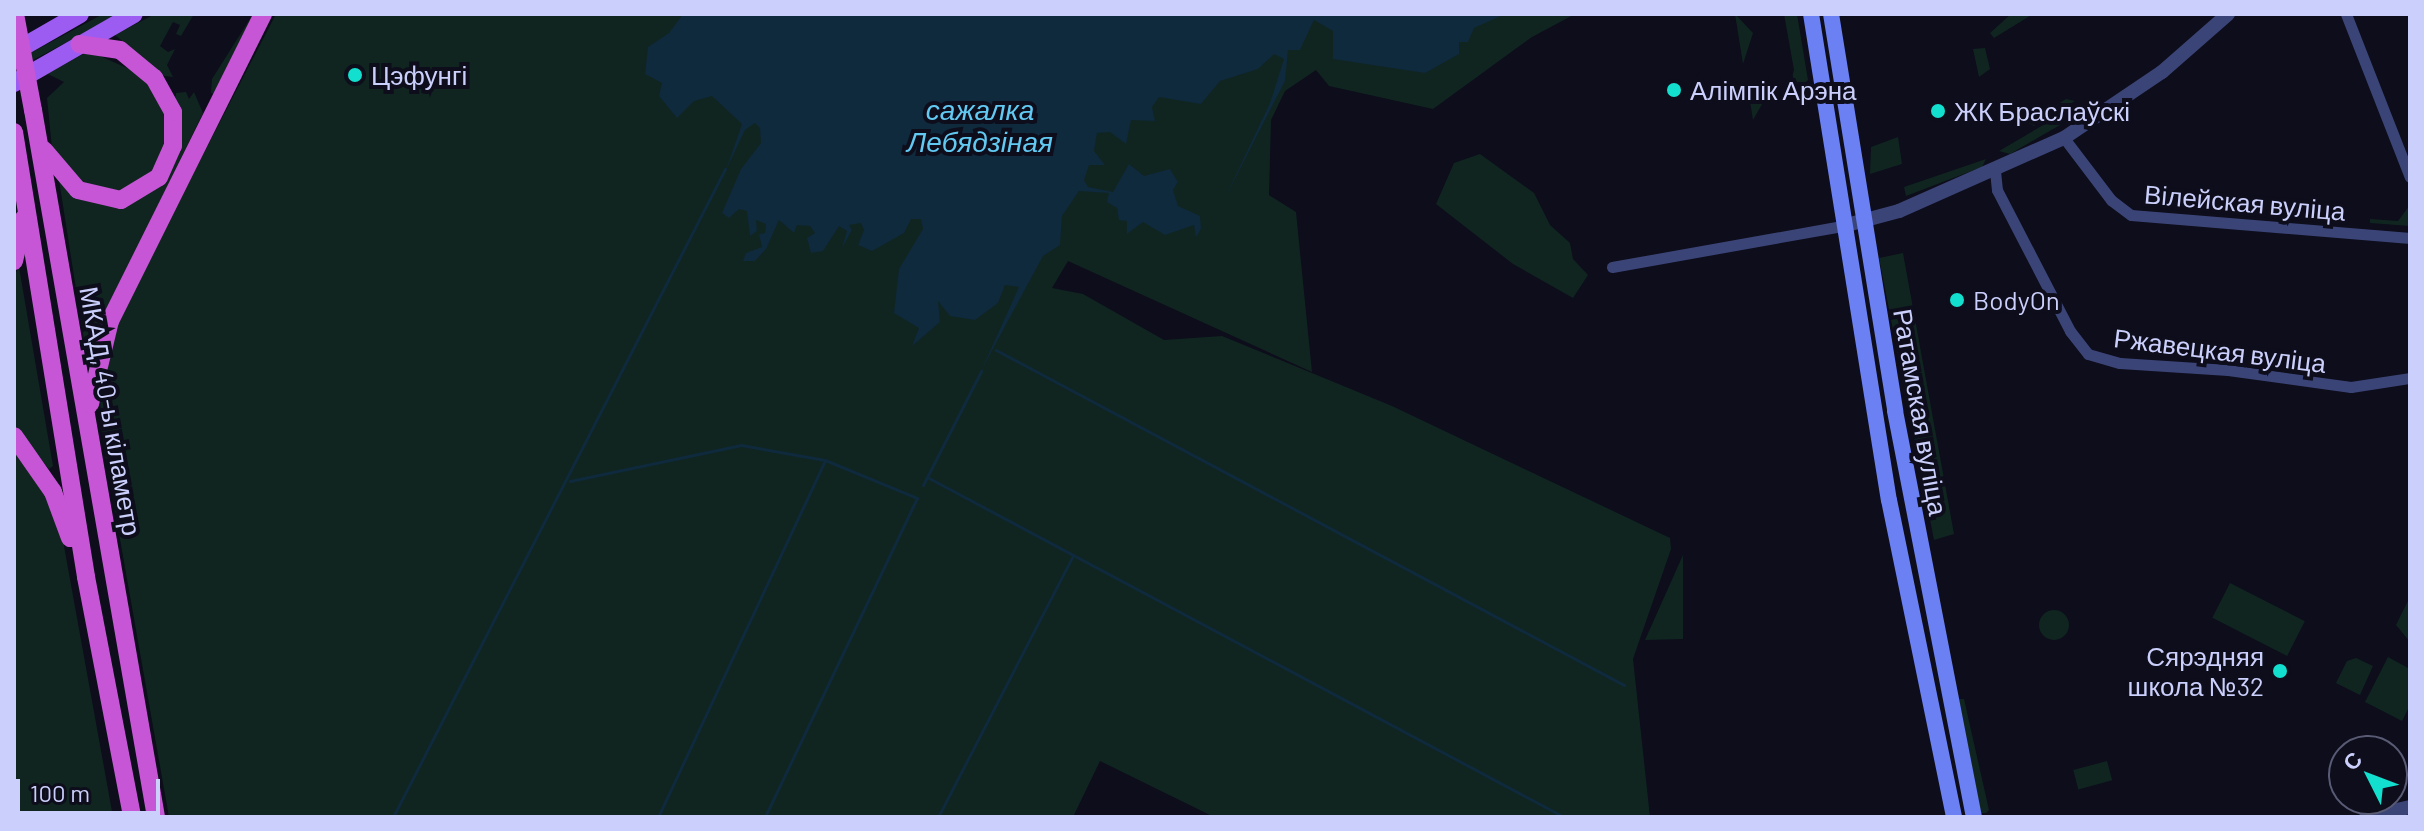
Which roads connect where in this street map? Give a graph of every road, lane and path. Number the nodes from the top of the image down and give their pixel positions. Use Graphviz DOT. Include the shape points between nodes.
graph roads {
  1 [pos="15,14"];
  2 [pos="80,14"];
  3 [pos="134,14"];
  4 [pos="263,14"];
  5 [pos="1811,14"];
  6 [pos="1831,14"];
  7 [pos="2228,14"];
  8 [pos="2346,14"];
  9 [pos="79,44"];
  10 [pos="14,52"];
  11 [pos="14,83"];
  12 [pos="14,132"];
  13 [pos="36,135"];
  14 [pos="2064,138"];
  15 [pos="1995,171"];
  16 [pos="2410,177"];
  17 [pos="27,199"];
  18 [pos="1865,223"];
  19 [pos="1843,226"];
  20 [pos="2410,238"];
  21 [pos="14,261"];
  22 [pos="1612,267"];
  23 [pos="2410,378"];
  24 [pos="87,423"];
  25 [pos="14,436"];
  26 [pos="86,577"];
  27 [pos="2410,807"];
  28 [pos="132,817"];
  29 [pos="156,817"];
  30 [pos="1954,817"];
  31 [pos="1974,817"];
  32 [pos="2366,817"];
  1 -- 13 [label="highway, МКАД, 40-ы кіламетр, bridge"];
  2 -- 10 [label="main road"];
  3 -- 9 [label="main road"];
  4 -- 24 [label="highway" via="110,321 95,365"];
  5 -- 19 [label="main road, Ратамская вуліца"];
  6 -- 18 [label="main road, Ратамская вуліца"];
  7 -- 14 [label="street" via="2162,72"];
  8 -- 16 [label="street"];
  9 -- 11 [label="main road"];
  9 -- 13 [label="highway" via="120,50 160,86 175,126 167,162 159,177 135,195 106,200 66,181"];
  12 -- 17 [label="highway, МКАД, 40-ы кіламетр"];
  13 -- 24 [label="highway, МКАД, 40-ы кіламетр"];
  14 -- 15 [label="street"];
  14 -- 20 [label="street, Вілейская вуліца" via="2111,200 2131,215"];
  15 -- 18 [label="street"];
  15 -- 23 [label="street, Ржавецкая вуліца" via="2005,204 2070,331 2088,354 2120,363 2228,370 2351,387"];
  17 -- 21 [label="highway"];
  17 -- 26 [label="highway, МКАД, 40-ы кіламетр"];
  18 -- 19 [label="street"];
  18 -- 31 [label="main road, Ратамская вуліца" via="1895,411"];
  19 -- 22 [label="street"];
  19 -- 30 [label="main road, Ратамская вуліца" via="1889,500"];
  24 -- 29 [label="highway, МКАД, 40-ы кіламетр"];
  25 -- 26 [label="highway" via="53,492"];
  26 -- 28 [label="highway, МКАД, 40-ы кіламетр"];
  27 -- 32 [label="street"];
}
